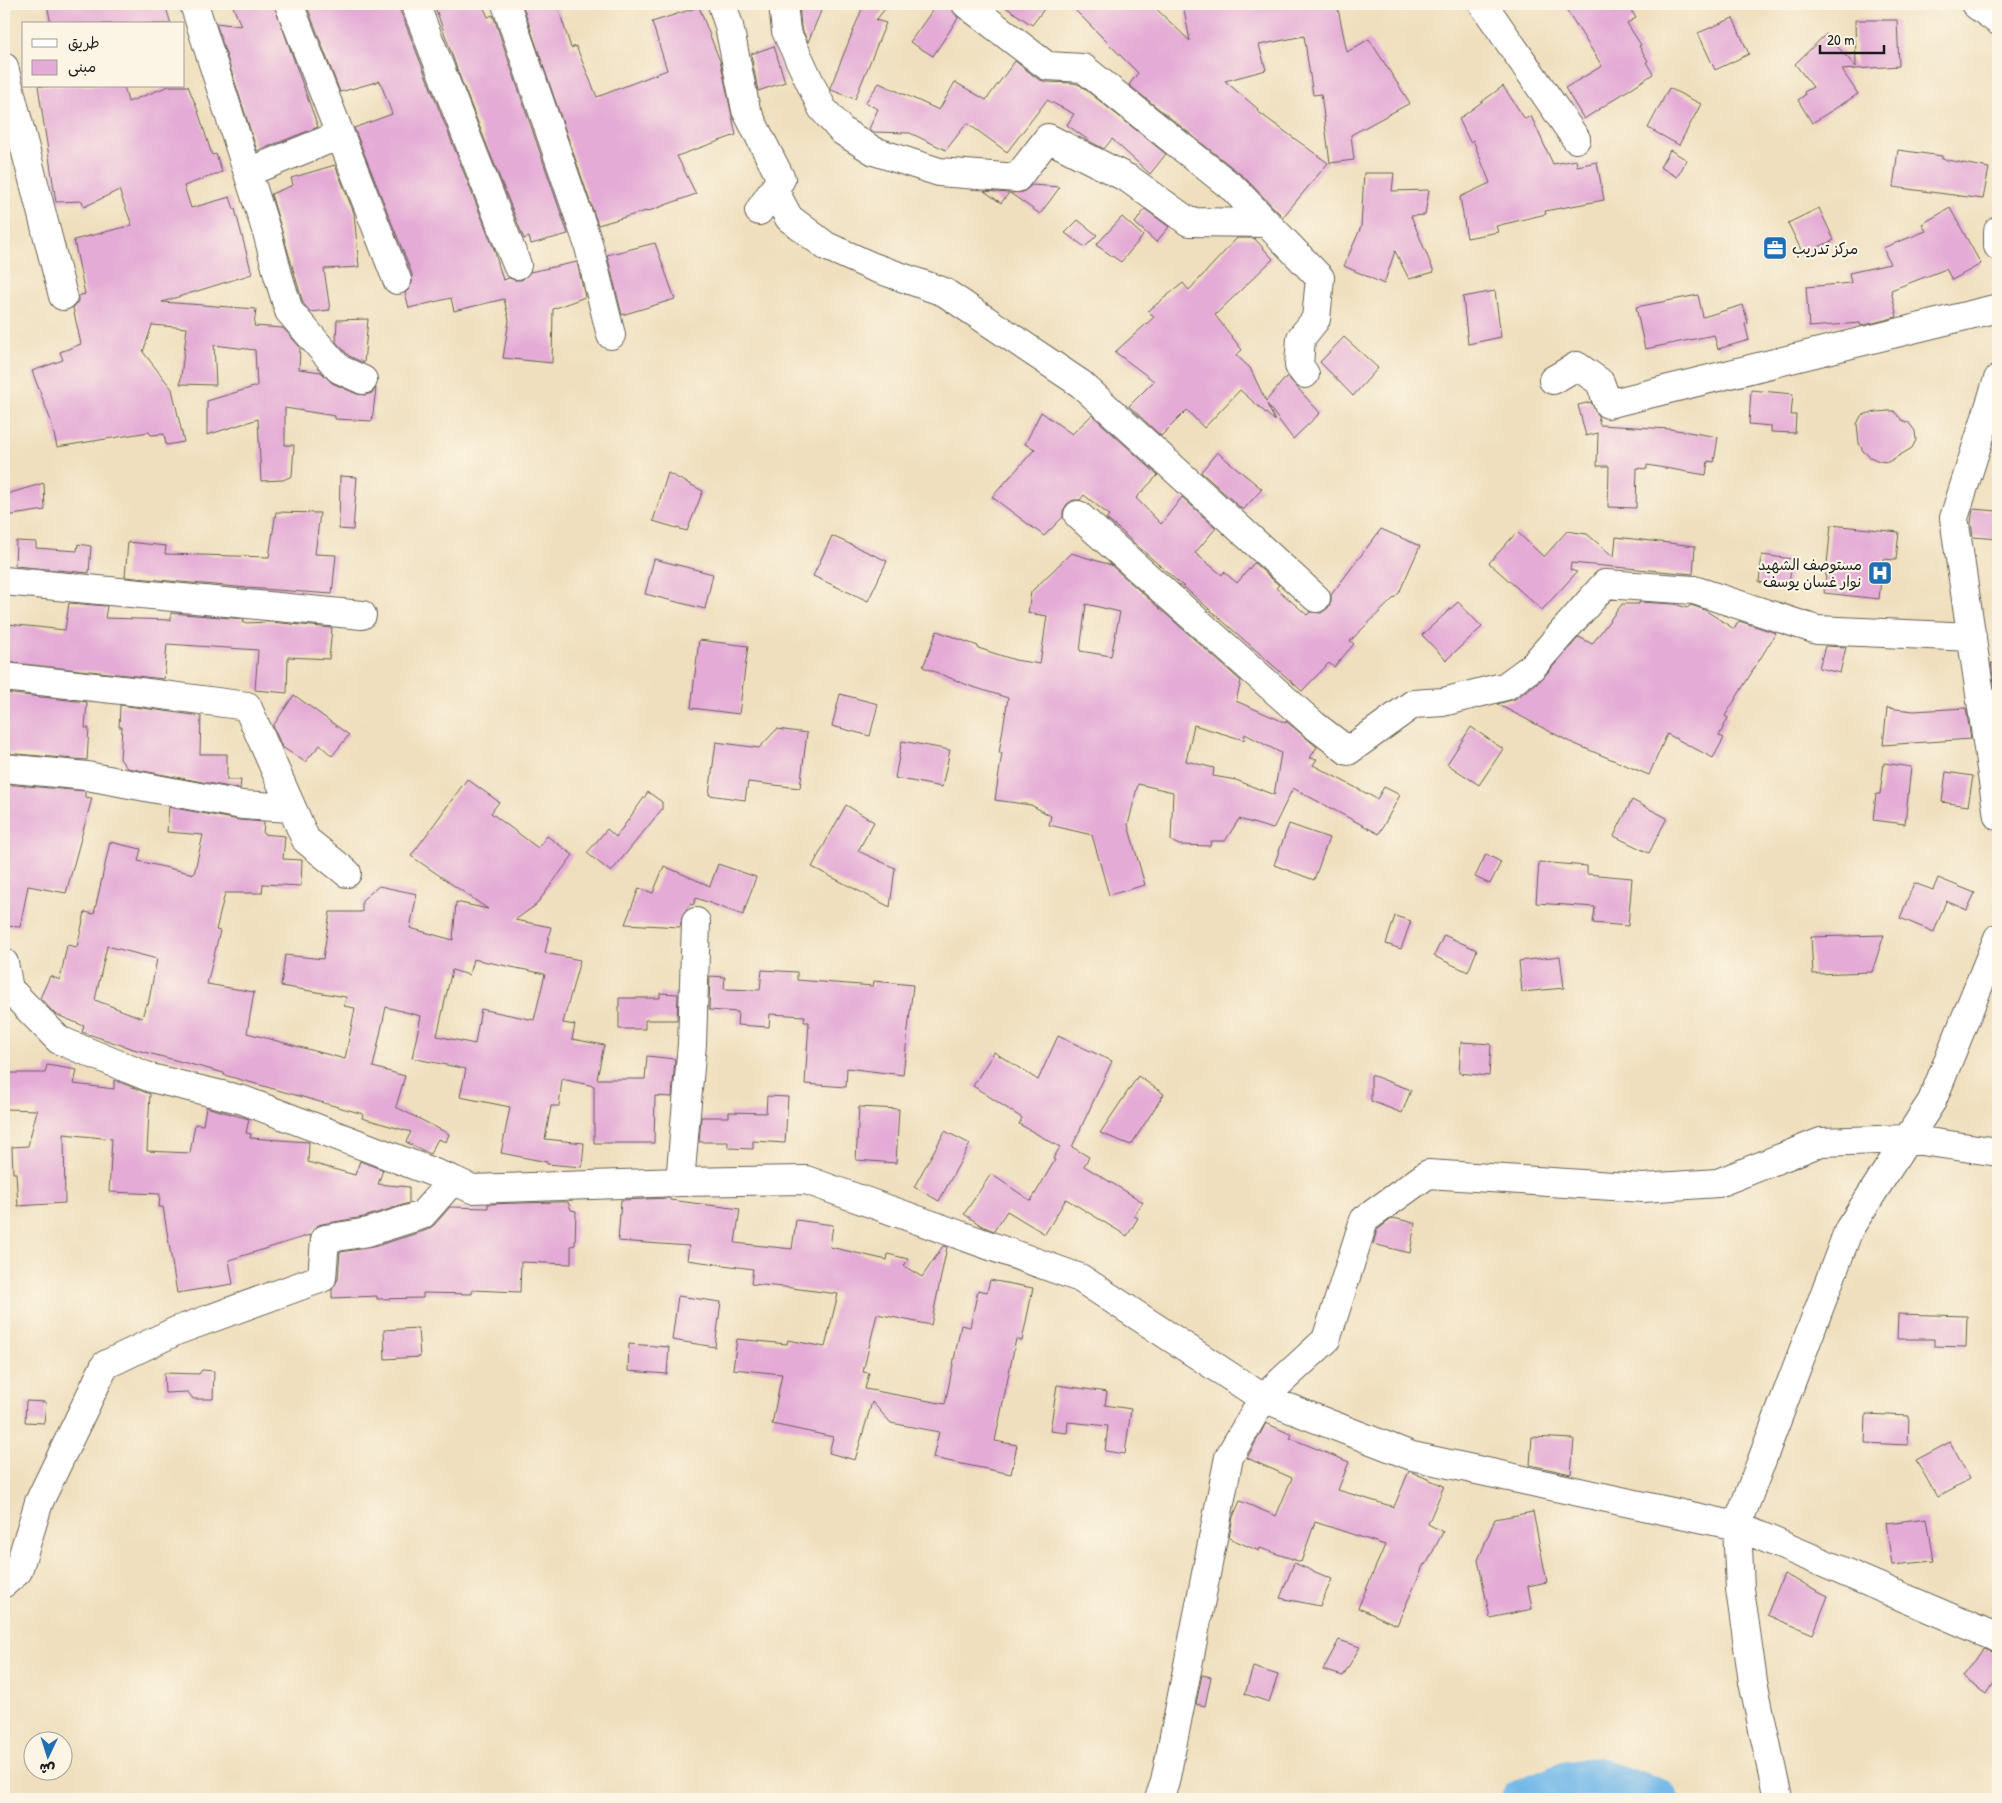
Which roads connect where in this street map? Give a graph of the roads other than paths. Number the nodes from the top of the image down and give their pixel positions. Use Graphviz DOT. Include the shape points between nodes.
graph roads {
  1 [pos="194,4"];
  2 [pos="289,4"];
  3 [pos="416,4"];
  4 [pos="506,4"];
  5 [pos="722,4"];
  6 [pos="783,4"];
  7 [pos="966,4"];
  8 [pos="1483,4"];
  9 [pos="1974,4"];
  10 [pos="1998,21"];
  11 [pos="4,67"];
  12 [pos="340,135"];
  13 [pos="1576,139"];
  14 [pos="248,172"];
  15 [pos="1267,223"];
  16 [pos="1998,231"];
  17 [pos="1998,246"];
  18 [pos="517,265"];
  19 [pos="397,280"];
  20 [pos="63,296"];
  21 [pos="1998,308"];
  22 [pos="611,335"];
  23 [pos="1305,374"];
  24 [pos="1998,379"];
  25 [pos="363,380"];
  26 [pos="1553,380"];
  27 [pos="1078,514"];
  28 [pos="4,582"];
  29 [pos="1316,598"];
  30 [pos="362,615"];
  31 [pos="1972,637"];
  32 [pos="4,677"];
  33 [pos="4,768"];
  34 [pos="292,808"];
  35 [pos="1998,816"];
  36 [pos="347,873"];
  37 [pos="696,922"];
  38 [pos="1998,938"];
  39 [pos="4,963"];
  40 [pos="1907,1139"];
  41 [pos="1998,1152"];
  42 [pos="453,1180"];
  43 [pos="680,1182"];
  44 [pos="1263,1398"];
  45 [pos="1738,1526"];
  46 [pos="4,1583"];
  47 [pos="1998,1638"];
  48 [pos="1159,1799"];
  49 [pos="1778,1799"];
  1 -- 14 [label="street"];
  2 -- 12 [label="street"];
  3 -- 18 [label="street"];
  4 -- 22 [label="street" via="588,243"];
  5 -- 29 [label="street" via="746,110 781,180 766,200 826,246 944,292 1081,384"];
  6 -- 15 [label="street" via="786,32 822,108 842,131 874,151 939,172 1017,178 1048,138 1129,179 1189,222"];
  7 -- 15 [label="street" via="1047,66 1083,68 1234,189"];
  8 -- 13 [label="street"];
  9 -- 10 [label="street"];
  11 -- 20 [label="street"];
  12 -- 14 [label="street"];
  12 -- 19 [label="street"];
  14 -- 25 [label="street" via="289,311 339,369"];
  15 -- 23 [label="street" via="1320,278 1316,318 1300,338 1299,366"];
  16 -- 17 [label="street"];
  21 -- 26 [label="street" via="1608,404 1600,382 1577,366"];
  24 -- 31 [label="street" via="1954,518"];
  27 -- 31 [label="street" via="1314,725 1348,751 1413,704 1442,702 1506,686 1532,667 1605,584 1694,590 1817,630"];
  28 -- 30 [label="street"];
  31 -- 35 [label="street"];
  32 -- 34 [label="street" via="247,706"];
  33 -- 34 [label="street" via="87,776 242,805"];
  34 -- 36 [label="street" via="306,840"];
  37 -- 43 [label="street" via="692,1044"];
  38 -- 40 [label="street" via="1932,1101"];
  39 -- 42 [label="street" via="9,989 59,1040 151,1078 243,1100"];
  40 -- 41 [label="street"];
  40 -- 44 [label="street" via="1821,1142 1718,1183 1643,1188 1428,1174 1364,1220 1326,1340"];
  40 -- 45 [label="street" via="1849,1229"];
  42 -- 43 [label="street" via="472,1189"];
  42 -- 46 [label="street" via="422,1215 368,1232 325,1239 322,1278 176,1331 105,1365 40,1502 18,1571"];
  43 -- 44 [label="street" via="806,1180 1080,1278"];
  44 -- 45 [label="street" via="1412,1456"];
  44 -- 48 [label="street" via="1228,1457"];
  45 -- 47 [label="street"];
  45 -- 49 [label="street" via="1740,1589 1753,1682"];
}
